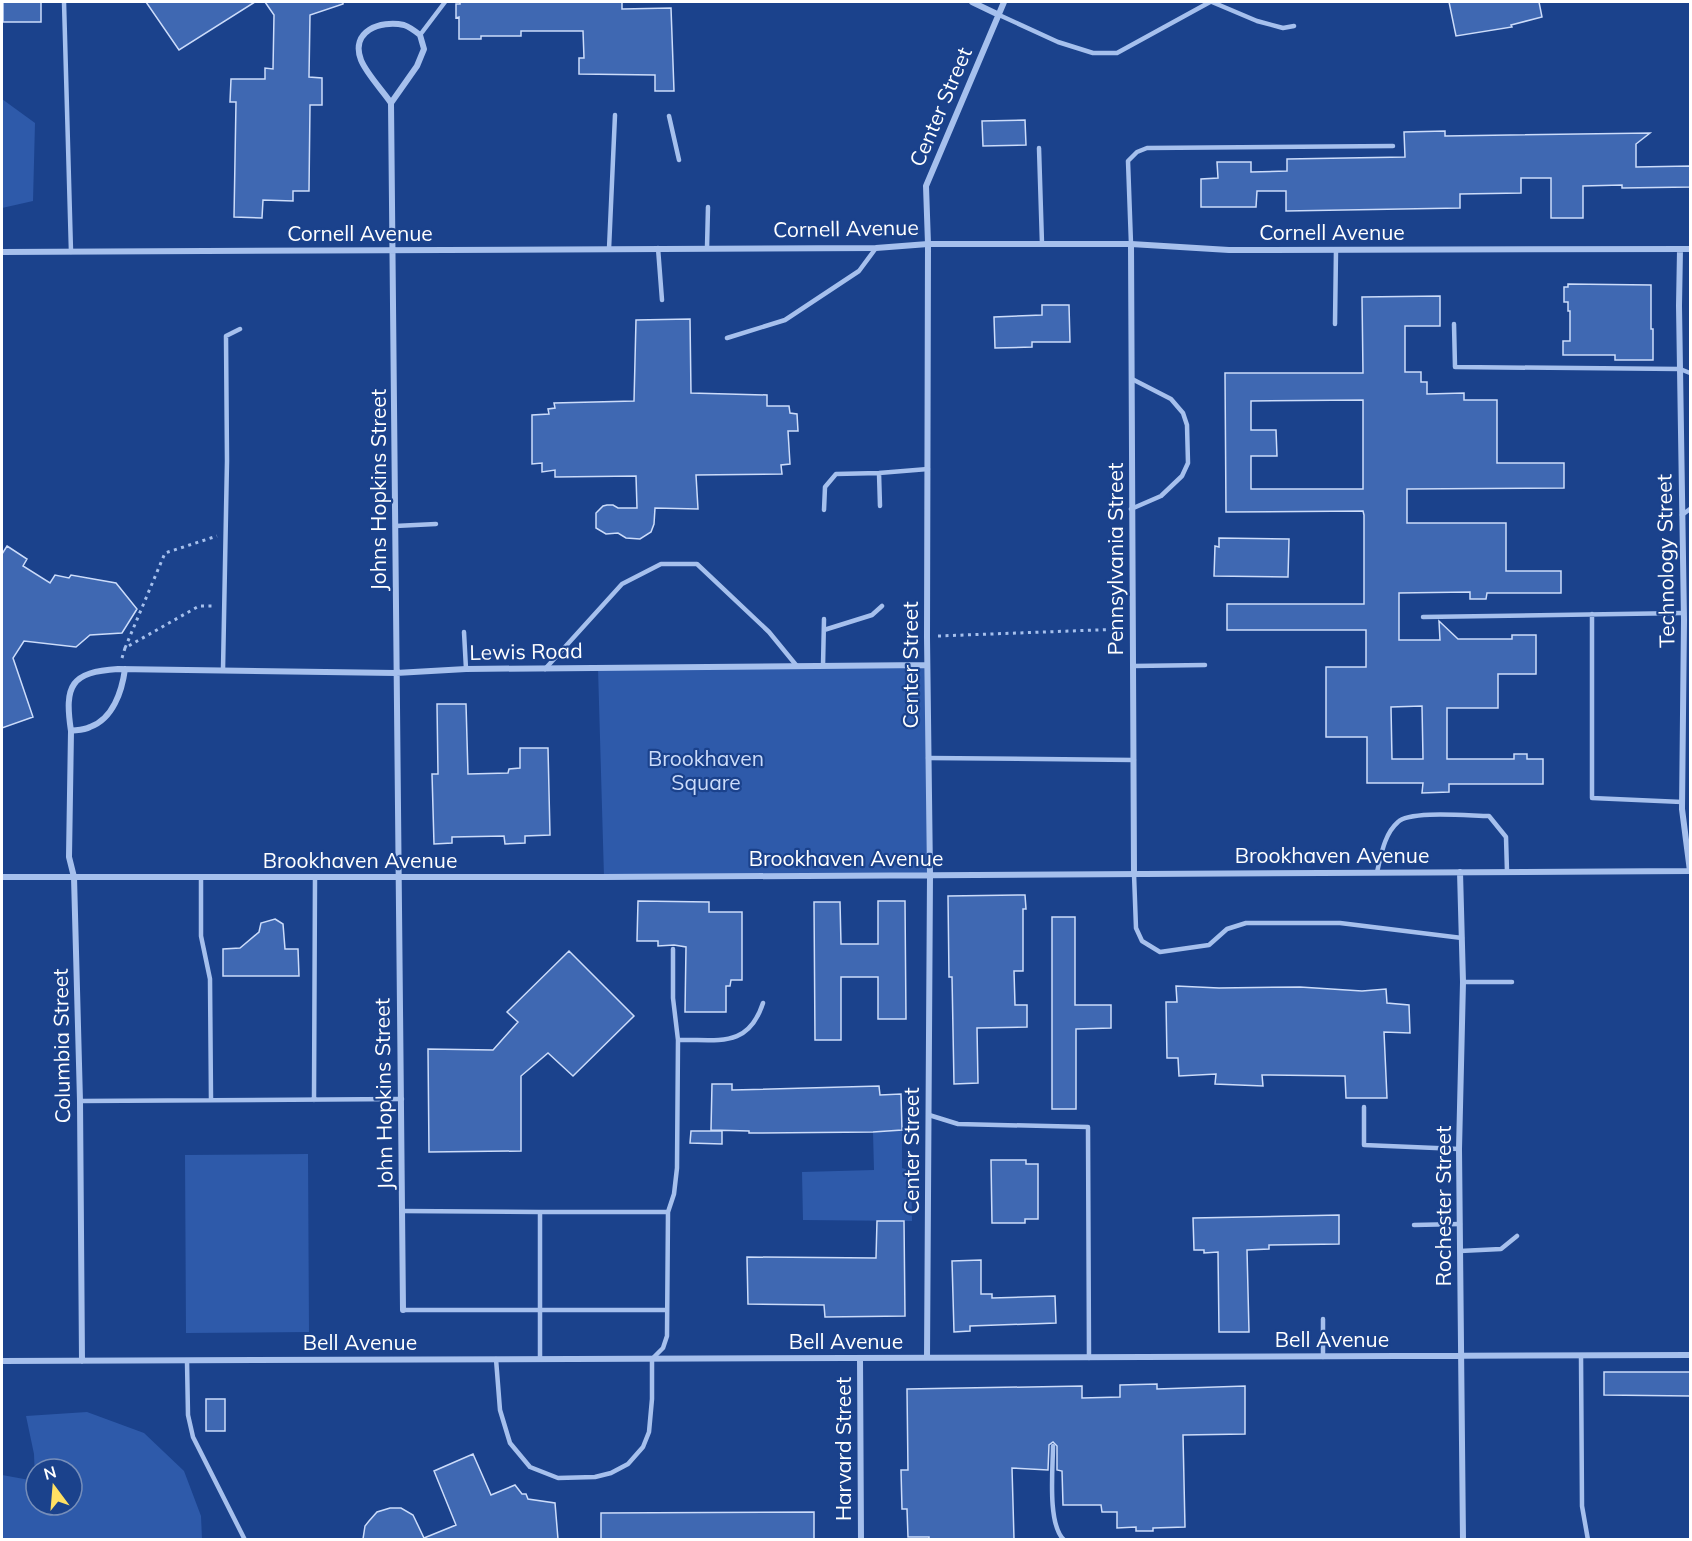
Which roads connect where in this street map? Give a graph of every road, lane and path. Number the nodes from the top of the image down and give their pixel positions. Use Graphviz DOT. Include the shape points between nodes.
graph roads {
  1 [pos="64,2"];
  2 [pos="445,2"];
  3 [pos="972,2"];
  4 [pos="1004,2"];
  5 [pos="1211,2"];
  6 [pos="997,14"];
  7 [pos="1294,26"];
  8 [pos="420,35"];
  9 [pos="391,103"];
  10 [pos="615,115"];
  11 [pos="669,116"];
  12 [pos="1393,146"];
  13 [pos="1039,148"];
  14 [pos="680,160"];
  15 [pos="708,207"];
  16 [pos="928,244"];
  17 [pos="1042,244"];
  18 [pos="1131,244"];
  19 [pos="707,248"];
  20 [pos="876,248"];
  21 [pos="609,249"];
  22 [pos="658,249"];
  23 [pos="1690,249"];
  24 [pos="393,250"];
  25 [pos="1336,250"];
  26 [pos="1680,250"];
  27 [pos="2,252"];
  28 [pos="70,252"];
  29 [pos="662,300"];
  30 [pos="1335,324"];
  31 [pos="1454,324"];
  32 [pos="240,329"];
  33 [pos="727,338"];
  34 [pos="1680,369"];
  35 [pos="1690,373"];
  36 [pos="1132,379"];
  37 [pos="928,469"];
  38 [pos="879,473"];
  39 [pos="880,506"];
  40 [pos="1690,508"];
  41 [pos="1131,509"];
  42 [pos="824,510"];
  43 [pos="1682,515"];
  44 [pos="436,524"];
  45 [pos="395,526"];
  46 [pos="226,533"];
  47 [pos="225,606"];
  48 [pos="882,606"];
  49 [pos="1684,613"];
  50 [pos="1592,614"];
  51 [pos="1423,617"];
  52 [pos="824,619"];
  53 [pos="1132,629"];
  54 [pos="824,630"];
  55 [pos="464,632"];
  56 [pos="927,637"];
  57 [pos="125,648"];
  58 [pos="796,665"];
  59 [pos="927,665"];
  60 [pos="1206,665"];
  61 [pos="823,666"];
  62 [pos="1133,666"];
  63 [pos="121,669"];
  64 [pos="466,669"];
  65 [pos="545,669"];
  66 [pos="223,670"];
  67 [pos="396,673"];
  68 [pos="77,679"];
  69 [pos="71,731"];
  70 [pos="928,758"];
  71 [pos="1134,760"];
  72 [pos="1682,802"];
  73 [pos="1690,871"];
  74 [pos="1377,872"];
  75 [pos="1460,872"];
  76 [pos="1507,872"];
  77 [pos="1134,874"];
  78 [pos="930,875"];
  79 [pos="2,877"];
  80 [pos="74,877"];
  81 [pos="399,877"];
  82 [pos="201,878"];
  83 [pos="315,878"];
  84 [pos="1462,938"];
  85 [pos="673,949"];
  86 [pos="1463,982"];
  87 [pos="1512,982"];
  88 [pos="764,1004"];
  89 [pos="678,1040"];
  90 [pos="402,1099"];
  91 [pos="211,1100"];
  92 [pos="314,1100"];
  93 [pos="80,1101"];
  94 [pos="1364,1107"];
  95 [pos="929,1115"];
  96 [pos="1459,1149"];
  97 [pos="402,1211"];
  98 [pos="540,1212"];
  99 [pos="668,1212"];
  100 [pos="1460,1224"];
  101 [pos="1414,1225"];
  102 [pos="1517,1236"];
  103 [pos="1460,1251"];
  104 [pos="403,1310"];
  105 [pos="666,1310"];
  106 [pos="540,1311"];
  107 [pos="1323,1319"];
  108 [pos="1690,1355"];
  109 [pos="1461,1356"];
  110 [pos="1581,1356"];
  111 [pos="1323,1357"];
  112 [pos="927,1358"];
  113 [pos="1089,1358"];
  114 [pos="496,1359"];
  115 [pos="540,1359"];
  116 [pos="652,1359"];
  117 [pos="860,1359"];
  118 [pos="82,1360"];
  119 [pos="2,1361"];
  120 [pos="187,1361"];
  121 [pos="1053,1446"];
  122 [pos="245,1539"];
  123 [pos="861,1539"];
  124 [pos="1064,1539"];
  125 [pos="1463,1539"];
  126 [pos="1588,1539"];
  1 -- 28 [label="lane"];
  2 -- 8 [label="lane"];
  3 -- 6 [label="street"];
  4 -- 6 [label="street, Center Street"];
  5 -- 6 [label="lane" via="1117,53 1093,53 1058,42"];
  5 -- 7 [label="lane" via="1257,21 1283,28"];
  6 -- 16 [label="street, Center Street" via="926,186"];
  8 -- 9 [label="street" via="424,49 417,66"];
  8 -- 9 [label="street" via="406,26 392,24 377,25 363,34 358,47 361,62"];
  9 -- 24 [label="street, Johns Hopkins Street"];
  10 -- 21 [label="lane"];
  11 -- 14 [label="lane"];
  12 -- 18 [label="lane" via="1147,148 1128,161"];
  13 -- 17 [label="lane"];
  15 -- 19 [label="lane"];
  16 -- 17 [label="street, Cornell Avenue"];
  16 -- 20 [label="street, Cornell Avenue"];
  16 -- 37 [label="street, Center Street"];
  17 -- 18 [label="street, Cornell Avenue"];
  18 -- 25 [label="street, Cornell Avenue" via="1229,250"];
  18 -- 36 [label="street, Pennsylvania Street"];
  19 -- 20 [label="street, Cornell Avenue"];
  19 -- 22 [label="street, Cornell Avenue"];
  20 -- 33 [label="lane" via="858,271 785,320"];
  21 -- 22 [label="street, Cornell Avenue"];
  21 -- 24 [label="street, Cornell Avenue"];
  22 -- 29 [label="lane"];
  23 -- 26 [label="street, Cornell Avenue"];
  24 -- 28 [label="street, Cornell Avenue"];
  24 -- 45 [label="street, Johns Hopkins Street"];
  25 -- 26 [label="street, Cornell Avenue"];
  25 -- 30 [label="lane"];
  26 -- 34 [label="street, Technology Street"];
  27 -- 28 [label="street, Cornell Avenue"];
  31 -- 34 [label="lane" via="1455,367"];
  32 -- 46 [label="lane" via="226,336"];
  34 -- 35 [label="lane"];
  34 -- 43 [label="street, Technology Street"];
  36 -- 41 [label="street, Pennsylvania Street"];
  36 -- 41 [label="lane" via="1171,399 1183,413 1188,463 1182,476 1161,496"];
  37 -- 38 [label="lane"];
  37 -- 56 [label="street, Center Street"];
  38 -- 39 [label="lane"];
  38 -- 42 [label="lane" via="836,474 825,487"];
  40 -- 43 [label="lane"];
  41 -- 53 [label="street, Pennsylvania Street"];
  43 -- 49 [label="street, Technology Street"];
  44 -- 45 [label="lane"];
  45 -- 67 [label="street, Johns Hopkins Street"];
  46 -- 47 [label="lane"];
  46 -- 57 [label="path" via="165,553"];
  47 -- 57 [label="path" via="199,606"];
  47 -- 66 [label="lane"];
  48 -- 54 [label="lane" via="872,615"];
  49 -- 50 [label="lane"];
  49 -- 72 [label="street, Technology Street"];
  50 -- 51 [label="lane"];
  50 -- 72 [label="lane" via="1592,798"];
  52 -- 54 [label="lane"];
  53 -- 56 [label="path"];
  53 -- 62 [label="street, Pennsylvania Street"];
  54 -- 61 [label="lane"];
  55 -- 64 [label="lane"];
  56 -- 59 [label="street, Center Street"];
  57 -- 63 [label="path"];
  58 -- 61 [label="street, Lewis Road"];
  58 -- 65 [label="street, Lewis Road"];
  58 -- 65 [label="lane" via="769,632 697,564 661,564 622,584"];
  59 -- 61 [label="street, Lewis Road"];
  59 -- 70 [label="street, Center Street"];
  60 -- 62 [label="lane"];
  62 -- 71 [label="street, Pennsylvania Street"];
  63 -- 66 [label="street, Lewis Road"];
  63 -- 68 [label="street, Lewis Road" via="94,671"];
  63 -- 69 [label="street" via="122,688 108,715 91,727"];
  64 -- 65 [label="street, Lewis Road"];
  64 -- 67 [label="street, Lewis Road"];
  66 -- 67 [label="street, Lewis Road"];
  67 -- 81 [label="street, Johns Hopkins Street"];
  68 -- 69 [label="street, Columbia Street" via="70,692"];
  69 -- 80 [label="street, Columbia Street" via="69,857"];
  70 -- 71 [label="lane"];
  70 -- 78 [label="street, Center Street"];
  71 -- 77 [label="street, Pennsylvania Street"];
  72 -- 73 [label="street, Technology Street"];
  73 -- 76 [label="street, Brookhaven Avenue"];
  74 -- 75 [label="street, Brookhaven Avenue"];
  74 -- 76 [label="lane" via="1384,843 1398,822 1411,815 1489,816 1506,837"];
  74 -- 77 [label="street, Brookhaven Avenue"];
  75 -- 76 [label="street, Brookhaven Avenue"];
  75 -- 84 [label="street, Rochester Street"];
  77 -- 78 [label="street, Brookhaven Avenue"];
  77 -- 84 [label="lane" via="1136,928 1142,941 1160,952 1209,945 1227,929 1246,923 1340,923"];
  78 -- 81 [label="street, Brookhaven Avenue"];
  78 -- 95 [label="street, Center Street"];
  79 -- 80 [label="street, Brookhaven Avenue"];
  80 -- 82 [label="street, Brookhaven Avenue"];
  80 -- 93 [label="street, Columbia Street"];
  81 -- 83 [label="street, Brookhaven Avenue"];
  81 -- 90 [label="street, John Hopkins Street"];
  82 -- 83 [label="street, Brookhaven Avenue"];
  82 -- 91 [label="lane" via="201,936 210,979"];
  83 -- 92 [label="lane"];
  84 -- 86 [label="street, Rochester Street"];
  85 -- 89 [label="lane"];
  86 -- 87 [label="lane"];
  86 -- 96 [label="street, Rochester Street"];
  88 -- 89 [label="lane" via="758,1020 746,1033 729,1039"];
  89 -- 99 [label="lane" via="677,1168"];
  90 -- 92 [label="lane"];
  90 -- 97 [label="street, John Hopkins Street"];
  91 -- 92 [label="lane"];
  91 -- 93 [label="lane"];
  93 -- 118 [label="street, Columbia Street"];
  94 -- 96 [label="lane" via="1364,1145"];
  95 -- 112 [label="street, Center Street"];
  95 -- 113 [label="lane" via="958,1124 1088,1127"];
  96 -- 100 [label="street, Rochester Street"];
  97 -- 98 [label="lane"];
  97 -- 104 [label="street, John Hopkins Street"];
  98 -- 99 [label="lane"];
  98 -- 106 [label="lane"];
  99 -- 105 [label="lane"];
  100 -- 101 [label="lane"];
  100 -- 103 [label="street, Rochester Street"];
  102 -- 103 [label="lane" via="1501,1249"];
  103 -- 109 [label="street, Rochester Street"];
  104 -- 106 [label="lane"];
  105 -- 106 [label="lane"];
  105 -- 116 [label="lane" via="667,1336 663,1348"];
  106 -- 115 [label="lane"];
  107 -- 111 [label="lane"];
  108 -- 110 [label="street, Bell Avenue"];
  109 -- 110 [label="street, Bell Avenue"];
  109 -- 111 [label="street, Bell Avenue"];
  109 -- 125 [label="street, Rochester Street"];
  110 -- 126 [label="lane" via="1582,1506"];
  111 -- 113 [label="street, Bell Avenue"];
  112 -- 113 [label="street, Bell Avenue"];
  112 -- 117 [label="street, Bell Avenue"];
  114 -- 115 [label="street, Bell Avenue"];
  114 -- 116 [label="lane" via="500,1410 510,1443 530,1467 558,1478 612,1473 628,1464 643,1447 649,1432"];
  114 -- 120 [label="street, Bell Avenue"];
  115 -- 116 [label="street, Bell Avenue"];
  116 -- 117 [label="street, Bell Avenue"];
  117 -- 123 [label="street, Harvard Street"];
  118 -- 119 [label="street, Bell Avenue"];
  118 -- 120 [label="street, Bell Avenue"];
  120 -- 122 [label="lane" via="188,1415 193,1437"];
  121 -- 124 [label="lane" via="1053,1512 1059,1535"];
}
